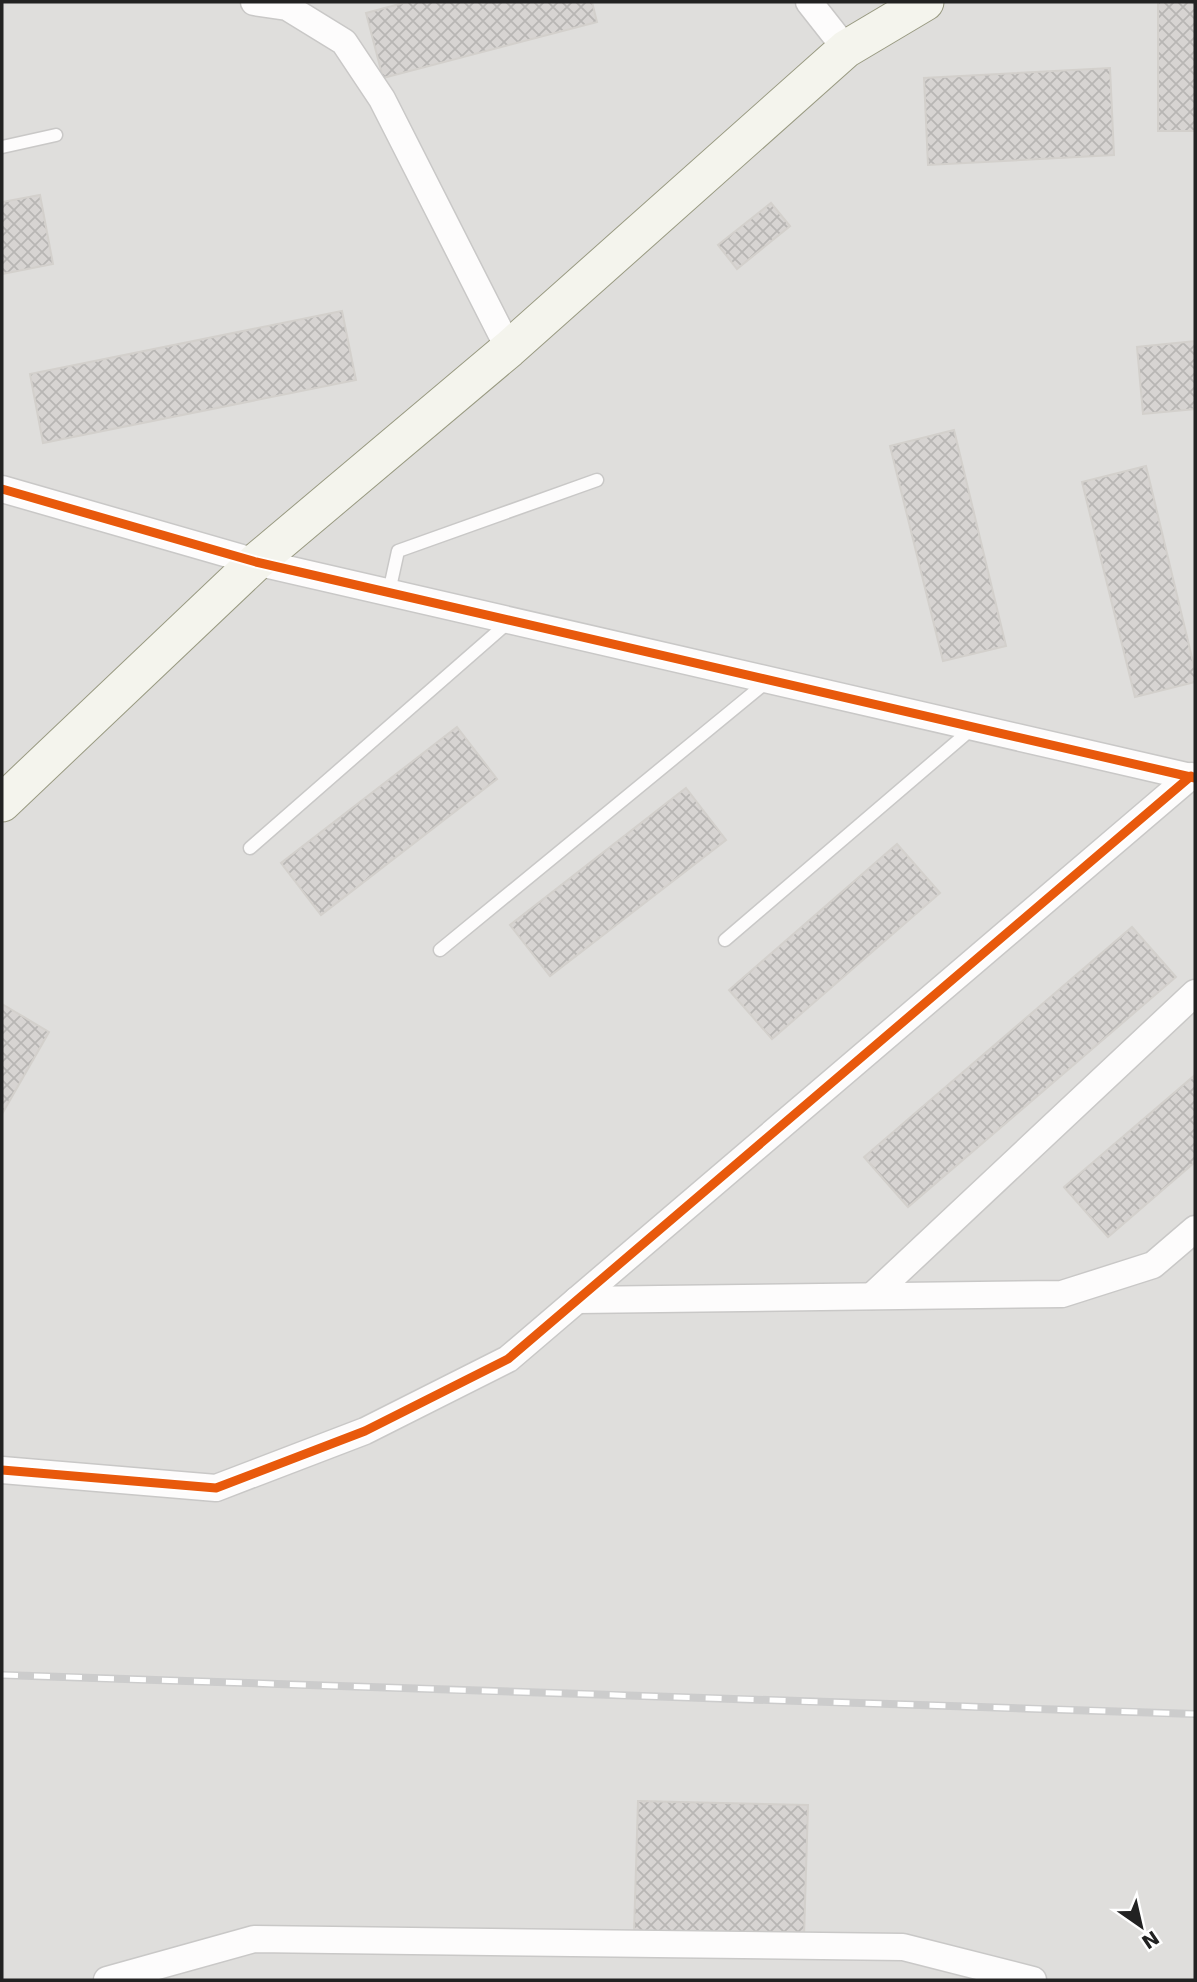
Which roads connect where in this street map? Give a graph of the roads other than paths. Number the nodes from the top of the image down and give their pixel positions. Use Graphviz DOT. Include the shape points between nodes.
graph roads {
  1 [pos="254,2"];
  2 [pos="810,2"];
  3 [pos="925,2"];
  4 [pos="295,5"];
  5 [pos="846,49"];
  6 [pos="56,135"];
  7 [pos="2,147"];
  8 [pos="509,349"];
  9 [pos="597,480"];
  10 [pos="2,489"];
  11 [pos="256,562"];
  12 [pos="389,592"];
  13 [pos="512,620"];
  14 [pos="770,680"];
  15 [pos="974,727"];
  16 [pos="1193,777"];
  17 [pos="2,803"];
  18 [pos="250,848"];
  19 [pos="725,940"];
  20 [pos="440,950"];
  21 [pos="1195,993"];
  22 [pos="1195,1229"];
  23 [pos="872,1296"];
  24 [pos="577,1300"];
  25 [pos="2,1471"];
  26 [pos="107,1980"];
  27 [pos="1033,1980"];
  1 -- 4 [label="street"];
  2 -- 5 [label="street"];
  3 -- 5 [label="main road"];
  4 -- 8 [label="street" via="344,42 382,99"];
  5 -- 8 [label="main road"];
  6 -- 7 [label="lane"];
  8 -- 11 [label="main road"];
  9 -- 12 [label="lane" via="398,551"];
  10 -- 11 [label="street"];
  11 -- 12 [label="street"];
  11 -- 17 [label="main road"];
  12 -- 13 [label="street"];
  13 -- 14 [label="street"];
  13 -- 18 [label="lane"];
  14 -- 15 [label="street"];
  14 -- 20 [label="lane"];
  15 -- 16 [label="street"];
  15 -- 19 [label="lane"];
  16 -- 24 [label="street"];
  21 -- 23 [label="street"];
  22 -- 23 [label="street" via="1153,1265 1062,1294"];
  23 -- 24 [label="street"];
  24 -- 25 [label="street" via="508,1359 365,1431 216,1488"];
  26 -- 27 [label="street" via="254,1939 903,1947"];
}
